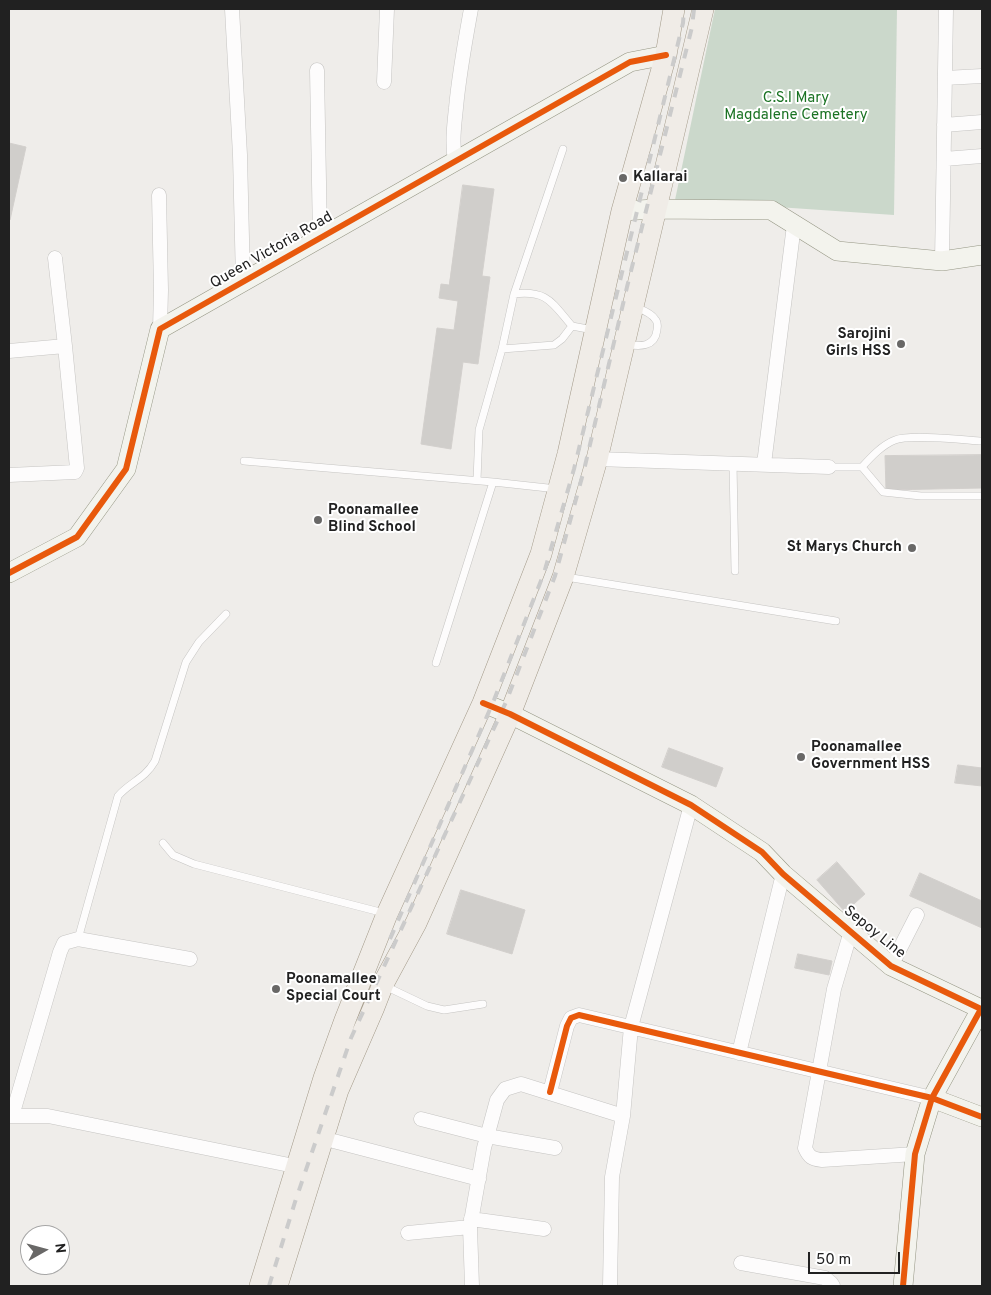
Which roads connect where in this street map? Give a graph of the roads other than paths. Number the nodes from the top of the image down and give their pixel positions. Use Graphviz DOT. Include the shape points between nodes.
graph roads {
  1 [pos="232,9"];
  2 [pos="387,9"];
  3 [pos="471,9"];
  4 [pos="674,9"];
  5 [pos="703,9"];
  6 [pos="946,9"];
  7 [pos="666,54"];
  8 [pos="317,70"];
  9 [pos="982,76"];
  10 [pos="945,78"];
  11 [pos="384,82"];
  12 [pos="982,122"];
  13 [pos="944,125"];
  14 [pos="563,149"];
  15 [pos="982,156"];
  16 [pos="944,159"];
  17 [pos="456,161"];
  18 [pos="159,195"];
  19 [pos="655,209"];
  20 [pos="622,211"];
  21 [pos="794,225"];
  22 [pos="320,238"];
  23 [pos="982,255"];
  24 [pos="56,258"];
  25 [pos="942,261"];
  26 [pos="244,281"];
  27 [pos="514,294"];
  28 [pos="634,307"];
  29 [pos="572,326"];
  30 [pos="160,329"];
  31 [pos="596,331"];
  32 [pos="625,344"];
  33 [pos="65,346"];
  34 [pos="502,349"];
  35 [pos="9,351"];
  36 [pos="982,442"];
  37 [pos="598,459"];
  38 [pos="244,461"];
  39 [pos="733,463"];
  40 [pos="764,464"];
  41 [pos="829,467"];
  42 [pos="862,467"];
  43 [pos="9,475"];
  44 [pos="477,480"];
  45 [pos="493,482"];
  46 [pos="559,489"];
  47 [pos="982,496"];
  48 [pos="735,571"];
  49 [pos="9,573"];
  50 [pos="563,577"];
  51 [pos="226,614"];
  52 [pos="836,621"];
  53 [pos="436,663"];
  54 [pos="483,703"];
  55 [pos="510,714"];
  56 [pos="691,805"];
  57 [pos="163,843"];
  58 [pos="782,874"];
  59 [pos="387,914"];
  60 [pos="917,915"];
  61 [pos="851,931"];
  62 [pos="78,939"];
  63 [pos="190,959"];
  64 [pos="891,966"];
  65 [pos="383,984"];
  66 [pos="482,1004"];
  67 [pos="981,1010"];
  68 [pos="631,1027"];
  69 [pos="739,1053"];
  70 [pos="819,1072"];
  71 [pos="550,1092"];
  72 [pos="932,1098"];
  73 [pos="11,1116"];
  74 [pos="623,1116"];
  75 [pos="982,1117"];
  76 [pos="421,1119"];
  77 [pos="487,1136"];
  78 [pos="322,1138"];
  79 [pos="554,1148"];
  80 [pos="915,1154"];
  81 [pos="304,1168"];
  82 [pos="479,1179"];
  83 [pos="471,1223"];
  84 [pos="544,1229"];
  85 [pos="408,1233"];
  86 [pos="741,1263"];
  87 [pos="260,1286"];
  88 [pos="277,1286"];
  89 [pos="472,1286"];
  90 [pos="610,1286"];
  91 [pos="833,1286"];
  92 [pos="903,1286"];
  1 -- 26 [label="street"];
  2 -- 11 [label="street"];
  3 -- 17 [label="street" via="456,106 453,144"];
  4 -- 7 [label="main road"];
  5 -- 19 [label="main road"];
  6 -- 10 [label="street"];
  7 -- 17 [label="street, Queen Victoria Road" via="630,62"];
  7 -- 20 [label="main road"];
  8 -- 22 [label="street"];
  9 -- 10 [label="street"];
  10 -- 13 [label="street"];
  12 -- 13 [label="street"];
  13 -- 16 [label="street"];
  14 -- 27 [label="lane"];
  15 -- 16 [label="street"];
  16 -- 25 [label="street"];
  17 -- 22 [label="street, Queen Victoria Road"];
  18 -- 30 [label="street"];
  19 -- 20 [label="street"];
  19 -- 21 [label="street" via="771,210"];
  19 -- 28 [label="main road"];
  20 -- 31 [label="main road"];
  21 -- 25 [label="street" via="837,250"];
  21 -- 40 [label="street"];
  22 -- 26 [label="street, Queen Victoria Road"];
  23 -- 25 [label="street"];
  24 -- 33 [label="street"];
  26 -- 30 [label="street, Queen Victoria Road"];
  27 -- 29 [label="lane" via="540,294"];
  27 -- 34 [label="lane"];
  28 -- 32 [label="main road"];
  28 -- 32 [label="lane" via="654,317 658,322 657,334 646,345"];
  29 -- 31 [label="lane"];
  29 -- 34 [label="lane" via="554,345"];
  30 -- 49 [label="street" via="126,469 77,537"];
  31 -- 46 [label="main road"];
  32 -- 37 [label="main road"];
  33 -- 35 [label="street"];
  33 -- 43 [label="street" via="77,468 75,472"];
  34 -- 44 [label="lane" via="479,430"];
  36 -- 42 [label="lane" via="898,439"];
  37 -- 39 [label="street"];
  37 -- 50 [label="main road"];
  38 -- 44 [label="lane"];
  39 -- 40 [label="street"];
  39 -- 48 [label="lane"];
  40 -- 41 [label="street"];
  41 -- 42 [label="lane"];
  42 -- 47 [label="lane" via="883,492"];
  44 -- 45 [label="lane"];
  45 -- 46 [label="lane"];
  45 -- 53 [label="lane"];
  46 -- 54 [label="main road" via="541,554"];
  50 -- 52 [label="lane"];
  50 -- 55 [label="main road"];
  51 -- 62 [label="lane" via="199,642 186,662 155,761 146,774 118,796"];
  54 -- 55 [label="street, Sepoy Line"];
  54 -- 59 [label="main road"];
  55 -- 56 [label="street, Sepoy Line"];
  55 -- 65 [label="main road" via="416,923"];
  56 -- 58 [label="street, Sepoy Line" via="762,852"];
  56 -- 68 [label="street"];
  57 -- 59 [label="lane" via="173,855 194,864"];
  58 -- 61 [label="street, Sepoy Line"];
  58 -- 69 [label="street"];
  59 -- 81 [label="main road" via="342,1029"];
  60 -- 64 [label="street"];
  61 -- 64 [label="street, Sepoy Line"];
  61 -- 70 [label="street" via="834,989"];
  62 -- 63 [label="street"];
  62 -- 73 [label="street" via="64,943 60,952"];
  64 -- 67 [label="street, Sepoy Line"];
  65 -- 66 [label="lane" via="427,1006 444,1010"];
  65 -- 78 [label="main road" via="338,1090"];
  67 -- 72 [label="street, Sepoy Line"];
  68 -- 69 [label="street"];
  68 -- 71 [label="street" via="588,1016 571,1018"];
  68 -- 74 [label="street"];
  69 -- 70 [label="street"];
  70 -- 72 [label="street"];
  70 -- 80 [label="street" via="805,1142 808,1155 822,1160"];
  71 -- 74 [label="street"];
  71 -- 77 [label="street" via="521,1084 505,1089 497,1100"];
  72 -- 75 [label="street"];
  72 -- 80 [label="street, Sepoy Line"];
  73 -- 81 [label="street" via="48,1116"];
  74 -- 90 [label="street" via="612,1177"];
  76 -- 77 [label="street"];
  77 -- 79 [label="street"];
  77 -- 82 [label="street"];
  78 -- 81 [label="main road"];
  78 -- 82 [label="street"];
  80 -- 92 [label="street, Sepoy Line"];
  81 -- 87 [label="main road"];
  81 -- 88 [label="main road"];
  82 -- 83 [label="street"];
  83 -- 84 [label="street"];
  83 -- 85 [label="street"];
  83 -- 89 [label="street"];
  86 -- 91 [label="street" via="825,1278"];
}
